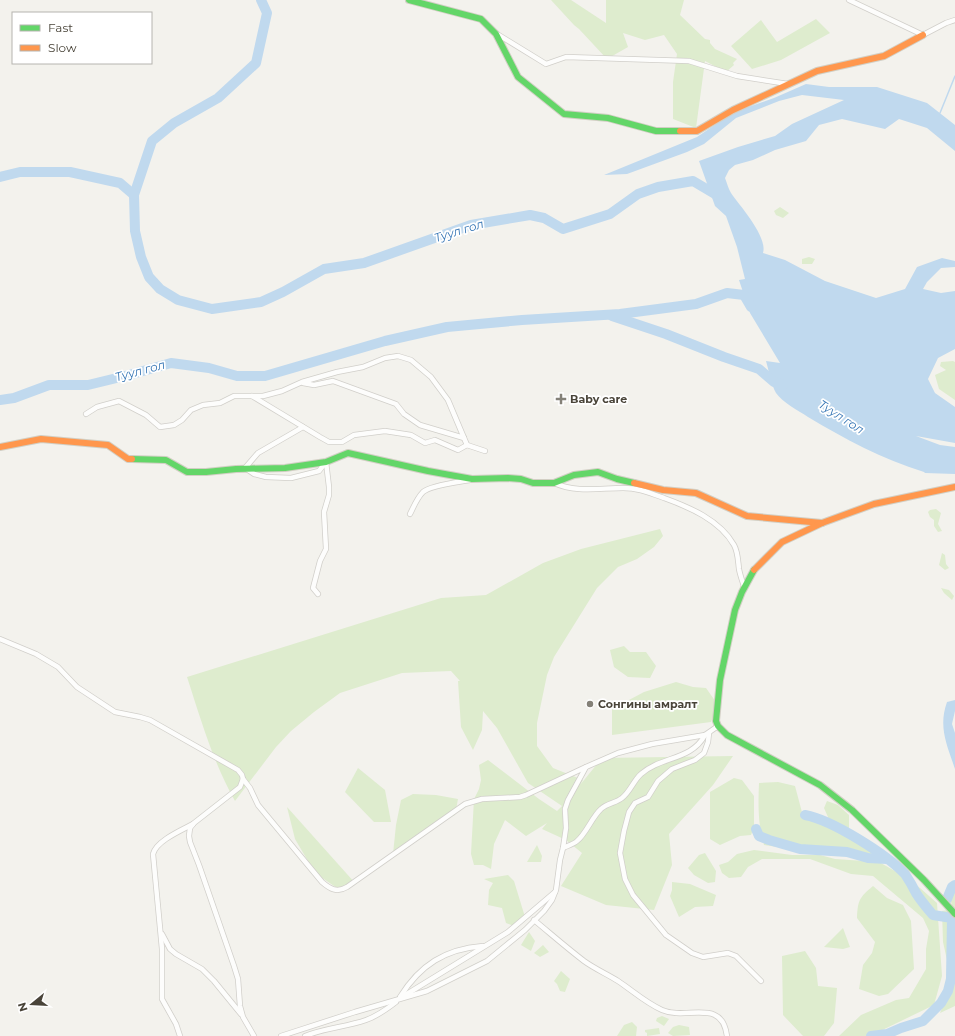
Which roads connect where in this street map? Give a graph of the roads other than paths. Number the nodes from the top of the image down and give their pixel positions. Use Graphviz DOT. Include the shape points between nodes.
graph roads {
  1 [pos="409,0"];
  2 [pos="849,0"];
  3 [pos="955,20"];
  4 [pos="496,34"];
  5 [pos="923,35"];
  6 [pos="788,84"];
  7 [pos="302,382"];
  8 [pos="252,396"];
  9 [pos="86,414"];
  10 [pos="303,427"];
  11 [pos="464,438"];
  12 [pos="467,445"];
  13 [pos="0,447"];
  14 [pos="485,451"];
  15 [pos="326,462"];
  16 [pos="246,468"];
  17 [pos="472,479"];
  18 [pos="554,484"];
  19 [pos="955,486"];
  20 [pos="410,514"];
  21 [pos="822,523"];
  22 [pos="744,586"];
  23 [pos="318,594"];
  24 [pos="0,639"];
  25 [pos="718,726"];
  26 [pos="707,734"];
  27 [pos="586,767"];
  28 [pos="244,779"];
  29 [pos="194,823"];
  30 [pos="563,848"];
  31 [pos="556,890"];
  32 [pos="955,914"];
  33 [pos="534,920"];
  34 [pos="160,932"];
  35 [pos="483,946"];
  36 [pos="761,981"];
  37 [pos="398,1000"];
  38 [pos="243,1017"];
  39 [pos="180,1036"];
  40 [pos="254,1036"];
  41 [pos="281,1036"];
  42 [pos="305,1036"];
  43 [pos="726,1036"];
  1 -- 4 [label="street" via="481,19"];
  2 -- 5 [label="street"];
  3 -- 5 [label="street"];
  4 -- 6 [label="street" via="546,64 566,57 689,61 737,76"];
  4 -- 6 [label="street" via="518,77 564,114 608,118 656,131 697,131 733,110"];
  5 -- 6 [label="street" via="884,56 817,71"];
  7 -- 8 [label="street" via="282,391"];
  7 -- 11 [label="street" via="314,385 333,381 396,404 404,414 420,425"];
  7 -- 11 [label="street" via="363,367 385,358 398,356 411,360 431,377 448,400"];
  8 -- 9 [label="street" via="234,396 220,403 203,405 191,410 174,425 160,427 146,415 119,401 97,406"];
  8 -- 10 [label="street"];
  10 -- 12 [label="street" via="329,442 342,442 354,435 385,431 411,435 425,442 435,440 458,450"];
  10 -- 16 [label="street" via="258,453"];
  11 -- 12 [label="street"];
  12 -- 14 [label="street"];
  13 -- 16 [label="street" via="41,439 108,445 128,458 166,460 187,472"];
  15 -- 16 [label="street" via="285,468"];
  15 -- 16 [label="street" via="319,471 291,478 266,478"];
  15 -- 17 [label="street" via="348,453"];
  15 -- 23 [label="street" via="329,495 324,512 326,549 313,588"];
  17 -- 18 [label="street" via="508,478"];
  17 -- 20 [label="street" via="424,491 416,500"];
  18 -- 21 [label="street" via="574,475 598,472 663,490 696,493 747,516"];
  18 -- 22 [label="street" via="575,489 639,489 682,504 720,528 730,539 738,555"];
  19 -- 21 [label="street" via="874,504"];
  21 -- 22 [label="street" via="782,542 753,571"];
  22 -- 25 [label="street" via="735,610 720,680 716,721"];
  24 -- 28 [label="street" via="36,654 58,667 77,687 115,712 150,720 238,770"];
  25 -- 26 [label="street"];
  25 -- 32 [label="street" via="727,735 820,785 852,810"];
  26 -- 27 [label="street" via="632,748"];
  26 -- 30 [label="street" via="693,749 654,765 640,775 624,797 600,810 577,841"];
  26 -- 36 [label="street" via="708,742 704,753 695,760 672,769 658,781 648,797 635,803 629,812 620,853 625,879 633,895 666,935 692,953 703,957 728,953 736,956"];
  27 -- 28 [label="street" via="520,797 482,799 465,804 347,887 337,890 332,890 322,882 258,805"];
  27 -- 30 [label="street" via="566,804"];
  28 -- 29 [label="street" via="240,787"];
  29 -- 34 [label="street" via="158,844 154,850"];
  29 -- 38 [label="street" via="190,828 190,842 238,979 238,1000"];
  30 -- 31 [label="street"];
  31 -- 33 [label="street" via="544,911"];
  31 -- 35 [label="street" via="508,932"];
  33 -- 37 [label="street" via="487,961 427,991"];
  33 -- 43 [label="street" via="585,962 650,1004 677,1014 715,1014 722,1020"];
  34 -- 38 [label="street" via="170,949 202,969"];
  34 -- 39 [label="street" via="162,999"];
  35 -- 37 [label="street"];
  35 -- 37 [label="street" via="449,954 424,967"];
  37 -- 41 [label="street"];
  37 -- 42 [label="street" via="366,1020"];
  38 -- 40 [label="street"];
}
